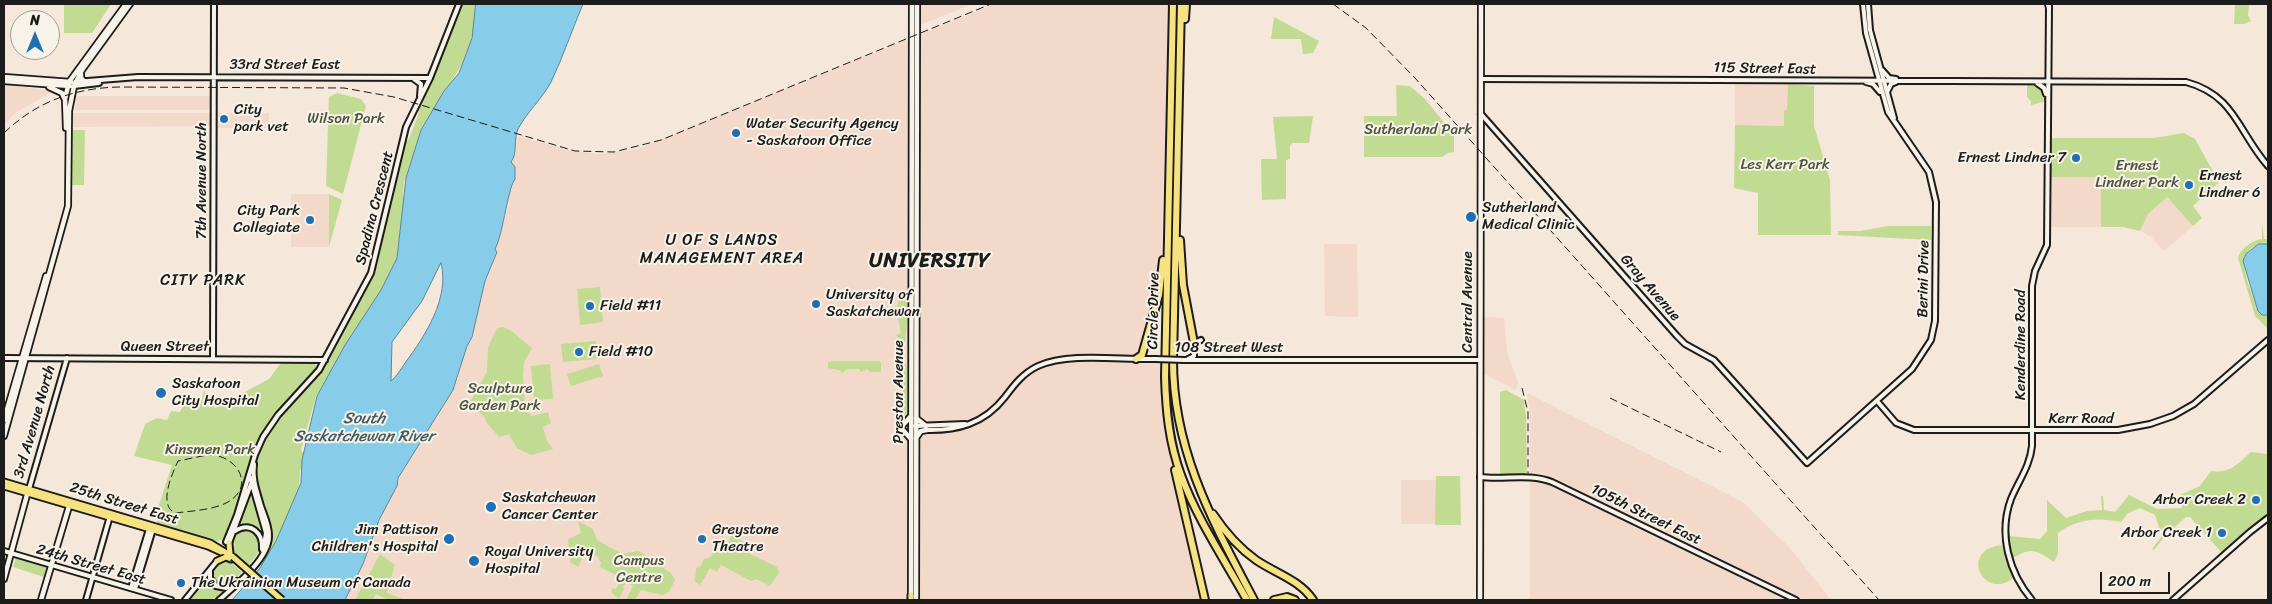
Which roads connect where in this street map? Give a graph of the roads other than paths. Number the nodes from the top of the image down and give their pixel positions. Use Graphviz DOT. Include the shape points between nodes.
graph roads {
  1 [pos="128,4"];
  2 [pos="214,4"];
  3 [pos="459,4"];
  4 [pos="912,4"];
  5 [pos="917,4"];
  6 [pos="1173,4"];
  7 [pos="1181,4"];
  8 [pos="1186,4"];
  9 [pos="1481,4"];
  10 [pos="1863,4"];
  11 [pos="1868,4"];
  12 [pos="2049,5"];
  13 [pos="83,63"];
  14 [pos="1876,64"];
  15 [pos="82,70"];
  16 [pos="4,77"];
  17 [pos="140,78"];
  18 [pos="214,78"];
  19 [pos="412,78"];
  20 [pos="430,78"];
  21 [pos="1481,79"];
  22 [pos="4,81"];
  23 [pos="1859,81"];
  24 [pos="1881,81"];
  25 [pos="1901,81"];
  26 [pos="2030,81"];
  27 [pos="2048,81"];
  28 [pos="60,82"];
  29 [pos="85,82"];
  30 [pos="41,85"];
  31 [pos="71,85"];
  32 [pos="1884,95"];
  33 [pos="2047,96"];
  34 [pos="420,99"];
  35 [pos="1180,100"];
  36 [pos="67,110"];
  37 [pos="1481,114"];
  38 [pos="1481,122"];
  39 [pos="1490,126"];
  40 [pos="2268,166"];
  41 [pos="1169,199"];
  42 [pos="1178,206"];
  43 [pos="912,217"];
  44 [pos="916,244"];
  45 [pos="1198,339"];
  46 [pos="1146,340"];
  47 [pos="2268,340"];
  48 [pos="1195,351"];
  49 [pos="4,358"];
  50 [pos="24,358"];
  51 [pos="67,358"];
  52 [pos="213,358"];
  53 [pos="314,359"];
  54 [pos="325,360"];
  55 [pos="1136,360"];
  56 [pos="1147,360"];
  57 [pos="1186,360"];
  58 [pos="1203,360"];
  59 [pos="1480,360"];
  60 [pos="319,370"];
  61 [pos="1877,402"];
  62 [pos="914,416"];
  63 [pos="4,420"];
  64 [pos="1169,426"];
  65 [pos="913,428"];
  66 [pos="926,428"];
  67 [pos="2032,430"];
  68 [pos="4,436"];
  69 [pos="914,440"];
  70 [pos="1814,457"];
  71 [pos="1188,462"];
  72 [pos="251,474"];
  73 [pos="1480,477"];
  74 [pos="4,482"];
  75 [pos="252,483"];
  76 [pos="4,486"];
  77 [pos="28,491"];
  78 [pos="70,504"];
  79 [pos="110,516"];
  80 [pos="2268,518"];
  81 [pos="152,529"];
  82 [pos="234,533"];
  83 [pos="227,542"];
  84 [pos="217,548"];
  85 [pos="4,551"];
  86 [pos="11,553"];
  87 [pos="262,553"];
  88 [pos="231,557"];
  89 [pos="217,561"];
  90 [pos="52,565"];
  91 [pos="210,570"];
  92 [pos="92,577"];
  93 [pos="4,579"];
  94 [pos="237,581"];
  95 [pos="133,589"];
  96 [pos="911,598"];
  97 [pos="41,600"];
  98 [pos="86,600"];
  99 [pos="171,600"];
  100 [pos="185,600"];
  101 [pos="214,600"];
  102 [pos="219,600"];
  103 [pos="280,600"];
  104 [pos="916,600"];
  105 [pos="1205,600"];
  106 [pos="1247,600"];
  107 [pos="1254,600"];
  108 [pos="1274,600"];
  109 [pos="1295,600"];
  110 [pos="1313,600"];
  111 [pos="1480,600"];
  112 [pos="1796,600"];
  113 [pos="2032,600"];
  114 [pos="2173,600"];
  1 -- 13 [label="main road"];
  1 -- 15 [label="main road"];
  2 -- 18 [label="street, 7th Avenue North"];
  3 -- 20 [label="street, Spadina Crescent"];
  4 -- 43 [label="main road, Preston Avenue"];
  5 -- 44 [label="main road, Preston Avenue"];
  6 -- 41 [label="highway, Circle Drive"];
  7 -- 35 [label="highway, Circle Drive"];
  8 -- 35 [label="highway"];
  9 -- 21 [label="main road, Central Avenue"];
  10 -- 14 [label="street, Berini Drive" via="1866,30"];
  11 -- 14 [label="street, Berini Drive"];
  12 -- 27 [label="street, Kenderdine Road"];
  13 -- 28 [label="main road"];
  13 -- 31 [label="main road"];
  14 -- 23 [label="street" via="1871,77"];
  14 -- 24 [label="street, Berini Drive"];
  14 -- 25 [label="street" via="1889,78"];
  15 -- 29 [label="main road" via="81,77"];
  15 -- 31 [label="main road"];
  16 -- 28 [label="main road, 33rd Street East"];
  17 -- 18 [label="street, 33rd Street East"];
  17 -- 29 [label="street, 33rd Street East"];
  17 -- 31 [label="street, 33rd Street East"];
  18 -- 19 [label="street, 33rd Street East"];
  18 -- 52 [label="street, 7th Avenue North"];
  19 -- 20 [label="street, 33rd Street East"];
  19 -- 34 [label="street" via="421,84"];
  20 -- 34 [label="street, Spadina Crescent"];
  21 -- 23 [label="street, 115 Street East"];
  21 -- 37 [label="main road, Central Avenue"];
  22 -- 30 [label="main road, 33rd Street East"];
  23 -- 24 [label="street, 115 Street East"];
  23 -- 32 [label="street" via="1873,84"];
  24 -- 25 [label="street, 115 Street East"];
  24 -- 32 [label="street, Berini Drive"];
  25 -- 26 [label="street, 115 Street East"];
  25 -- 32 [label="street" via="1891,84"];
  26 -- 27 [label="street, 115 Street East"];
  26 -- 33 [label="street" via="2040,84"];
  27 -- 33 [label="street, Kenderdine Road"];
  27 -- 40 [label="street" via="2169,81 2203,87 2230,108"];
  28 -- 31 [label="main road, 33rd Street East"];
  29 -- 31 [label="street, 33rd Street East"];
  30 -- 31 [label="main road, 33rd Street East"];
  30 -- 36 [label="main road" via="62,93"];
  31 -- 36 [label="main road"];
  32 -- 61 [label="street, Berini Drive" via="1888,112 1929,172 1936,194 1935,316 1930,340 1921,358"];
  33 -- 67 [label="street, Kenderdine Road" via="2047,245 2032,286"];
  34 -- 54 [label="street, Spadina Crescent" via="406,127 371,273"];
  35 -- 42 [label="highway, Circle Drive"];
  36 -- 50 [label="main road" via="68,206 37,303"];
  37 -- 38 [label="main road, Central Avenue"];
  37 -- 39 [label="street, Gray Avenue"];
  38 -- 39 [label="street, Gray Avenue"];
  38 -- 59 [label="main road, Central Avenue"];
  39 -- 70 [label="street, Gray Avenue" via="1677,336 1714,360 1801,456 1805,459"];
  41 -- 46 [label="highway" via="1160,288"];
  41 -- 64 [label="highway, Circle Drive" via="1165,377"];
  42 -- 45 [label="highway" via="1183,285"];
  42 -- 71 [label="highway, Circle Drive" via="1173,379"];
  43 -- 44 [label="main road"];
  43 -- 62 [label="main road, Preston Avenue"];
  44 -- 62 [label="main road, Preston Avenue"];
  45 -- 48 [label="street"];
  46 -- 55 [label="highway" via="1142,355"];
  46 -- 56 [label="highway"];
  47 -- 67 [label="street, Kerr Road" via="2194,404 2164,420 2118,430"];
  48 -- 57 [label="street" via="1193,358"];
  48 -- 58 [label="street"];
  49 -- 50 [label="street, Queen Street"];
  50 -- 51 [label="street, Queen Street"];
  50 -- 63 [label="main road"];
  50 -- 68 [label="main road"];
  51 -- 52 [label="street, Queen Street"];
  51 -- 77 [label="street, 3rd Avenue North"];
  52 -- 53 [label="street, Queen Street"];
  53 -- 54 [label="street, Queen Street"];
  53 -- 60 [label="street"];
  54 -- 60 [label="street, Spadina Crescent"];
  55 -- 56 [label="street, 108 Street West"];
  55 -- 66 [label="street, 108 Street West" via="1062,359 1041,365 1020,379 992,411 972,423 960,428"];
  56 -- 57 [label="street, 108 Street West, bridge"];
  57 -- 58 [label="street, 108 Street West"];
  58 -- 59 [label="street, 108 Street West"];
  59 -- 73 [label="main road, Central Avenue"];
  60 -- 72 [label="street, Spadina Crescent" via="266,431"];
  61 -- 67 [label="street, Kerr Road" via="1896,423 1911,430"];
  61 -- 70 [label="street, Berini Drive"];
  62 -- 65 [label="main road, Preston Avenue"];
  62 -- 66 [label="main road"];
  62 -- 69 [label="main road" via="902,427"];
  64 -- 105 [label="highway" via="1175,468"];
  64 -- 106 [label="highway, Circle Drive" via="1179,468 1195,507"];
  65 -- 66 [label="street, 108 Street West"];
  65 -- 69 [label="main road, Preston Avenue"];
  66 -- 69 [label="main road"];
  67 -- 113 [label="street, Kenderdine Road" via="2030,460 2011,501 2006,532 2010,564"];
  69 -- 96 [label="main road, Preston Avenue"];
  69 -- 104 [label="main road, Preston Avenue"];
  71 -- 107 [label="highway, Circle Drive" via="1208,512"];
  71 -- 110 [label="highway" via="1208,506 1230,536 1257,560 1300,586"];
  72 -- 75 [label="street, Spadina Crescent"];
  72 -- 83 [label="street, Spadina Crescent"];
  72 -- 102 [label="street, Spadina Crescent" via="269,530 268,546 245,576"];
  73 -- 111 [label="main road, Central Avenue"];
  73 -- 112 [label="street, 105th Street East" via="1527,477 1552,482"];
  74 -- 77 [label="main road, 25th Street East"];
  75 -- 82 [label="street, Spadina Crescent"];
  75 -- 87 [label="street, Spadina Crescent" via="266,533"];
  76 -- 77 [label="main road, 25th Street East"];
  77 -- 78 [label="main road, 25th Street East"];
  77 -- 86 [label="main road, 3rd Avenue North"];
  78 -- 79 [label="main road, 25th Street East"];
  78 -- 90 [label="main road"];
  79 -- 81 [label="main road, 25th Street East"];
  79 -- 92 [label="street"];
  80 -- 114 [label="street"];
  81 -- 84 [label="main road, 25th Street East"];
  81 -- 95 [label="street"];
  82 -- 83 [label="street, Spadina Crescent"];
  82 -- 87 [label="street" via="242,528 255,530 261,537"];
  83 -- 84 [label="main road"];
  83 -- 88 [label="main road"];
  84 -- 88 [label="main road, 25th Street East"];
  84 -- 89 [label="main road"];
  85 -- 86 [label="street, 24th Street East"];
  86 -- 90 [label="street, 24th Street East"];
  86 -- 93 [label="main road, 3rd Avenue North"];
  87 -- 94 [label="street"];
  88 -- 89 [label="main road"];
  88 -- 103 [label="main road, 25th Street East, bridge"];
  89 -- 91 [label="street"];
  90 -- 92 [label="street, 24th Street East"];
  90 -- 97 [label="main road"];
  91 -- 94 [label="street" via="210,578 216,586 226,588"];
  91 -- 100 [label="street"];
  92 -- 95 [label="street, 24th Street East"];
  92 -- 98 [label="street"];
  94 -- 101 [label="street"];
  95 -- 99 [label="street, 24th Street East"];
  108 -- 109 [label="highway" via="1287,597"];
}
